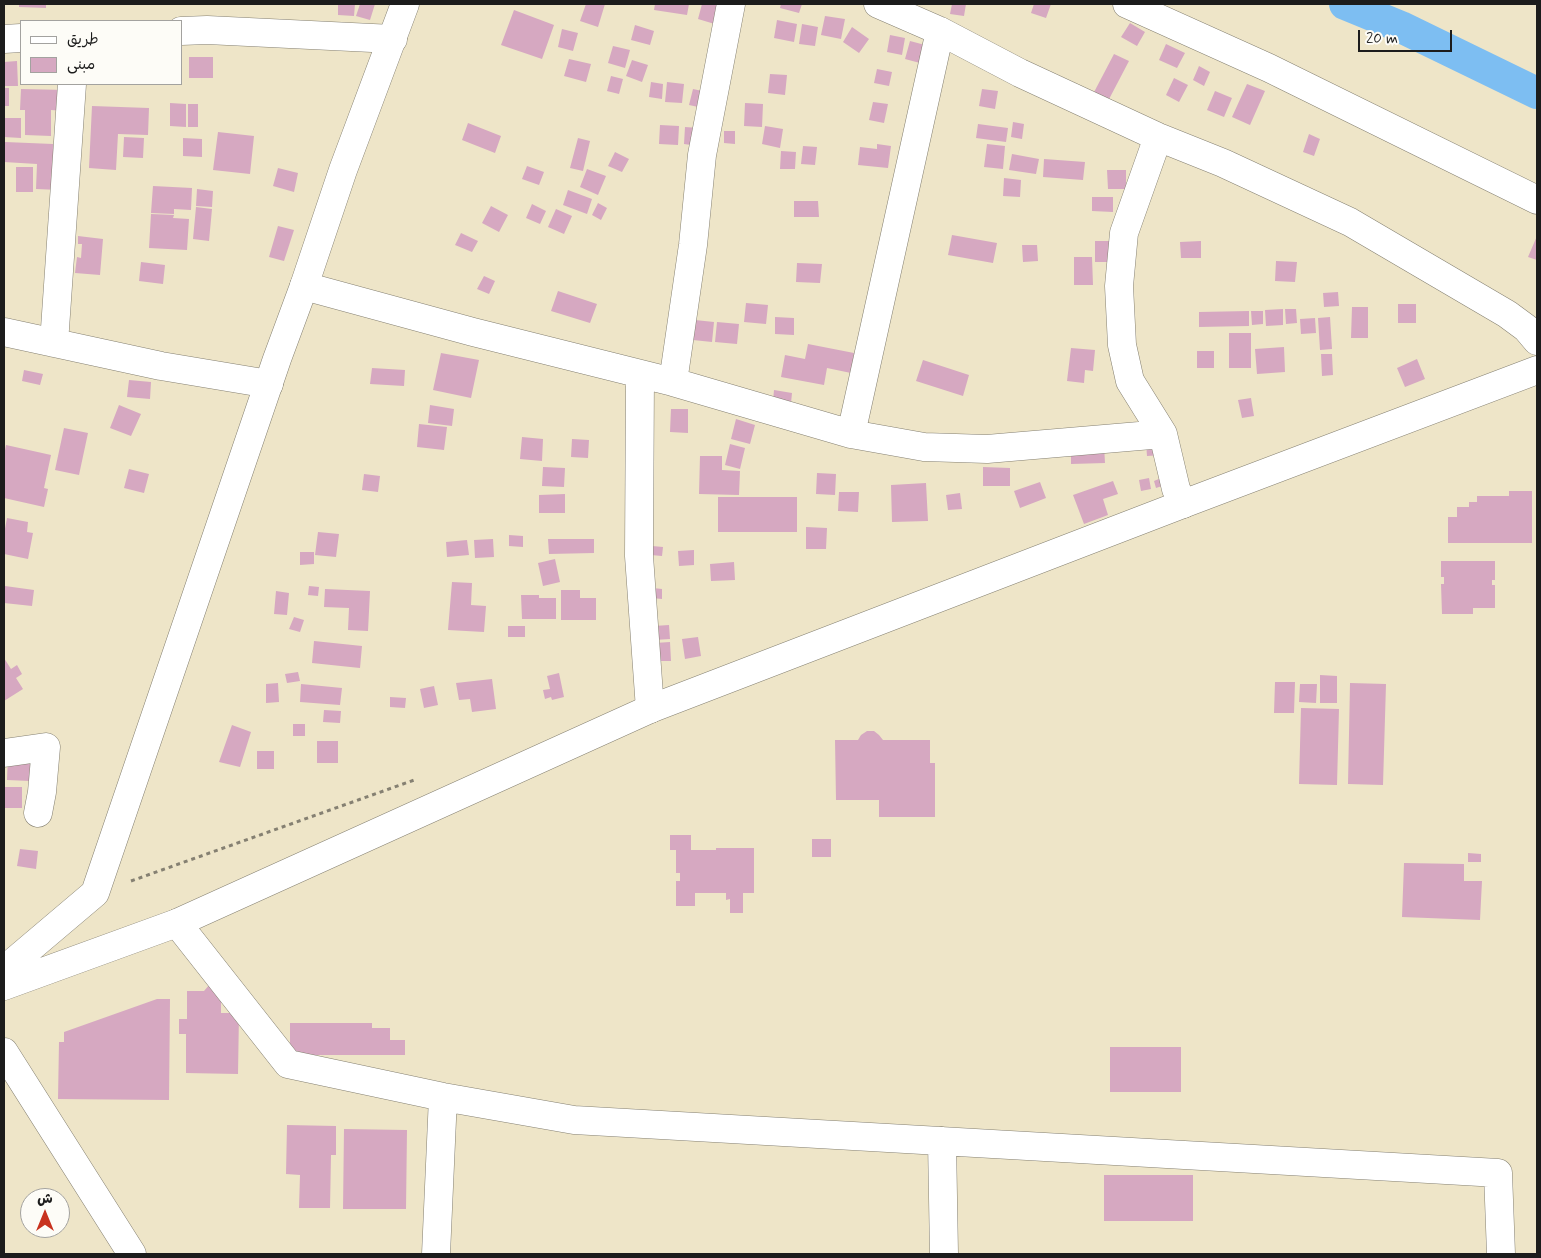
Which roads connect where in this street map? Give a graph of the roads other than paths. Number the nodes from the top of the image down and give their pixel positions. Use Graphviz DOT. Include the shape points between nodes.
graph roads {
  1 [pos="405,4"];
  2 [pos="731,4"];
  3 [pos="878,4"];
  4 [pos="1127,4"];
  5 [pos="182,31"];
  6 [pos="940,31"];
  7 [pos="20,38"];
  8 [pos="393,39"];
  9 [pos="4,40"];
  10 [pos="72,85"];
  11 [pos="1158,137"];
  12 [pos="1537,200"];
  13 [pos="304,286"];
  14 [pos="4,332"];
  15 [pos="1537,341"];
  16 [pos="54,343"];
  17 [pos="1537,370"];
  18 [pos="640,375"];
  19 [pos="673,382"];
  20 [pos="269,384"];
  21 [pos="850,434"];
  22 [pos="1163,434"];
  23 [pos="1183,504"];
  24 [pos="650,709"];
  25 [pos="4,753"];
  26 [pos="38,813"];
  27 [pos="177,923"];
  28 [pos="4,970"];
  29 [pos="4,986"];
  30 [pos="4,1052"];
  31 [pos="443,1097"];
  32 [pos="942,1141"];
  33 [pos="132,1254"];
  34 [pos="436,1254"];
  35 [pos="944,1254"];
  36 [pos="1501,1254"];
  37 [pos="1511,1254"];
  1 -- 8 [label="street"];
  2 -- 19 [label="street" via="702,155"];
  3 -- 6 [label="street"];
  4 -- 12 [label="street" via="1269,68"];
  5 -- 8 [label="street"];
  6 -- 11 [label="street" via="1020,73"];
  6 -- 21 [label="street"];
  7 -- 9 [label="street"];
  8 -- 13 [label="street" via="343,170"];
  10 -- 16 [label="street"];
  11 -- 15 [label="street" via="1223,163 1350,222 1507,314"];
  11 -- 22 [label="street" via="1124,233 1119,286 1122,345 1130,381"];
  13 -- 18 [label="street"];
  13 -- 20 [label="street"];
  14 -- 16 [label="street"];
  16 -- 20 [label="street" via="161,366"];
  17 -- 23 [label="street"];
  18 -- 19 [label="street"];
  18 -- 24 [label="street" via="639,556"];
  19 -- 21 [label="street"];
  20 -- 28 [label="street" via="95,893"];
  21 -- 22 [label="street" via="924,447 987,449"];
  22 -- 23 [label="street" via="1176,489"];
  23 -- 24 [label="street"];
  24 -- 27 [label="street"];
  25 -- 26 [label="street" via="46,748"];
  27 -- 29 [label="street"];
  27 -- 31 [label="street" via="288,1064"];
  30 -- 33 [label="street"];
  31 -- 32 [label="street" via="574,1120"];
  31 -- 34 [label="street"];
  32 -- 35 [label="street"];
  32 -- 36 [label="street" via="1498,1173"];
  36 -- 37 [label="street"];
}
